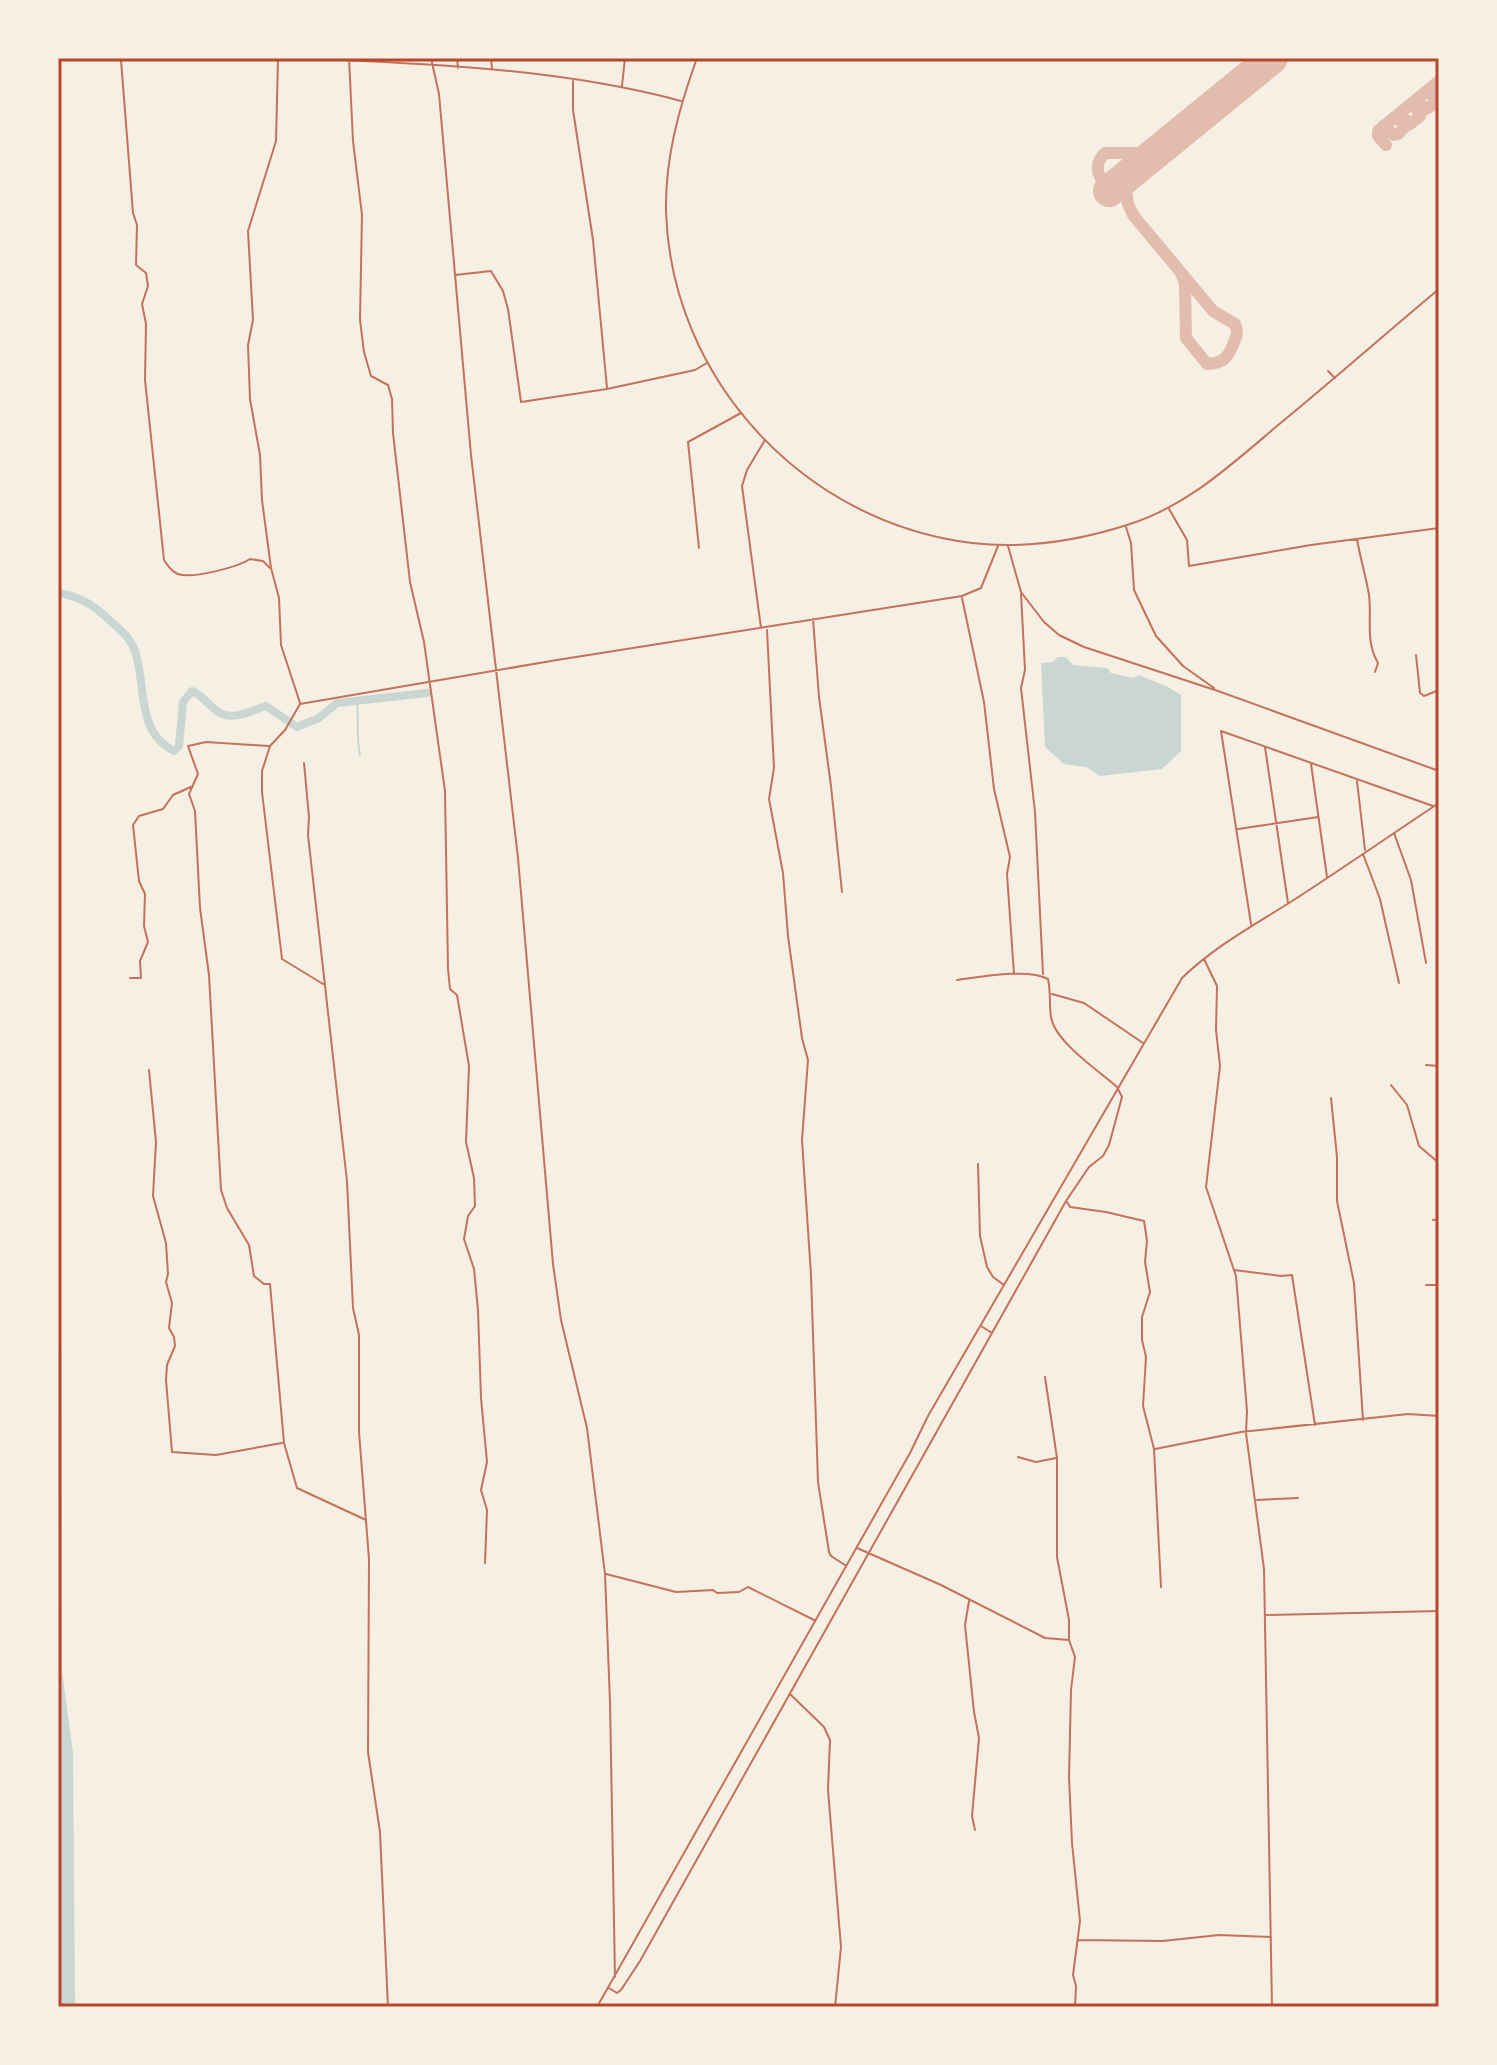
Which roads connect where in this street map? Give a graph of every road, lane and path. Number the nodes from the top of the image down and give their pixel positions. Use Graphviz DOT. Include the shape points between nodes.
graph roads {
  1 [pos="99,58"];
  2 [pos="132,58"];
  3 [pos="278,58"];
  4 [pos="302,58"];
  5 [pos="431,58"];
  6 [pos="457,58"];
  7 [pos="491,58"];
  8 [pos="625,58"];
  9 [pos="697,58"];
  10 [pos="350,59"];
  11 [pos="121,60"];
  12 [pos="433,66"];
  13 [pos="458,68"];
  14 [pos="492,71"];
  15 [pos="573,80"];
  16 [pos="622,87"];
  17 [pos="682,102"];
  18 [pos="454,275"];
  19 [pos="1439,289"];
  20 [pos="707,363"];
  21 [pos="1328,371"];
  22 [pos="1335,378"];
  23 [pos="607,389"];
  24 [pos="741,413"];
  25 [pos="765,440"];
  26 [pos="1168,508"];
  27 [pos="1126,526"];
  28 [pos="1439,528"];
  29 [pos="1356,538"];
  30 [pos="999,545"];
  31 [pos="1007,545"];
  32 [pos="699,548"];
  33 [pos="271,568"];
  34 [pos="1021,592"];
  35 [pos="962,596"];
  36 [pos="813,619"];
  37 [pos="766,629"];
  38 [pos="761,630"];
  39 [pos="1416,655"];
  40 [pos="497,672"];
  41 [pos="1375,672"];
  42 [pos="431,683"];
  43 [pos="1439,690"];
  44 [pos="1218,691"];
  45 [pos="300,704"];
  46 [pos="270,746"];
  47 [pos="1265,746"];
  48 [pos="304,763"];
  49 [pos="1311,763"];
  50 [pos="1439,771"];
  51 [pos="1357,779"];
  52 [pos="194,785"];
  53 [pos="1439,803"];
  54 [pos="1434,807"];
  55 [pos="1318,817"];
  56 [pos="1278,824"];
  57 [pos="1236,829"];
  58 [pos="1394,833"];
  59 [pos="1364,853"];
  60 [pos="1327,877"];
  61 [pos="842,892"];
  62 [pos="1288,904"];
  63 [pos="1251,924"];
  64 [pos="1203,958"];
  65 [pos="1426,963"];
  66 [pos="1015,974"];
  67 [pos="1043,976"];
  68 [pos="130,978"];
  69 [pos="957,980"];
  70 [pos="1399,983"];
  71 [pos="325,985"];
  72 [pos="1051,994"];
  73 [pos="1143,1043"];
  74 [pos="1426,1065"];
  75 [pos="1439,1066"];
  76 [pos="149,1070"];
  77 [pos="1391,1085"];
  78 [pos="1117,1087"];
  79 [pos="1331,1098"];
  80 [pos="1439,1163"];
  81 [pos="978,1164"];
  82 [pos="1066,1201"];
  83 [pos="1439,1219"];
  84 [pos="1433,1220"];
  85 [pos="1233,1269"];
  86 [pos="1004,1285"];
  87 [pos="1426,1285"];
  88 [pos="1439,1285"];
  89 [pos="980,1326"];
  90 [pos="992,1333"];
  91 [pos="1045,1377"];
  92 [pos="1439,1416"];
  93 [pos="1363,1420"];
  94 [pos="1315,1426"];
  95 [pos="1246,1433"];
  96 [pos="284,1443"];
  97 [pos="1154,1449"];
  98 [pos="1018,1457"];
  99 [pos="1057,1458"];
  100 [pos="1298,1498"];
  101 [pos="1256,1500"];
  102 [pos="367,1520"];
  103 [pos="856,1548"];
  104 [pos="867,1554"];
  105 [pos="485,1563"];
  106 [pos="846,1565"];
  107 [pos="605,1574"];
  108 [pos="1161,1587"];
  109 [pos="970,1599"];
  110 [pos="1439,1611"];
  111 [pos="1265,1615"];
  112 [pos="815,1621"];
  113 [pos="1069,1640"];
  114 [pos="789,1693"];
  115 [pos="975,1830"];
  116 [pos="1271,1937"];
  117 [pos="1077,1940"];
  118 [pos="615,1977"];
  119 [pos="609,1987"];
  120 [pos="388,2007"];
  121 [pos="597,2007"];
  122 [pos="835,2007"];
  123 [pos="1075,2007"];
  124 [pos="1272,2007"];
  1 -- 11 [label="street"];
  2 -- 11 [label="street"];
  3 -- 33 [label="street" via="276,141 253,209 248,244 253,320 248,345 250,399"];
  4 -- 10 [label="street"];
  5 -- 12 [label="street"];
  6 -- 13 [label="street"];
  7 -- 14 [label="street"];
  8 -- 16 [label="street"];
  9 -- 17 [label="street"];
  10 -- 12 [label="street"];
  10 -- 42 [label="street" via="362,215 364,352 371,376 388,385 392,399 410,582"];
  11 -- 33 [label="street" via="136,265 146,273 148,286 142,304 145,380 164,560 183,575 239,566 250,559"];
  12 -- 13 [label="street"];
  12 -- 18 [label="street"];
  13 -- 14 [label="street"];
  14 -- 15 [label="street"];
  15 -- 16 [label="street"];
  15 -- 23 [label="street"];
  16 -- 17 [label="street"];
  17 -- 20 [label="street" via="668,170 668,235 682,304"];
  18 -- 23 [label="street" via="491,271 503,291 521,402"];
  18 -- 40 [label="street"];
  19 -- 22 [label="street"];
  20 -- 23 [label="street"];
  20 -- 24 [label="street"];
  21 -- 22 [label="street"];
  22 -- 26 [label="street" via="1216,478"];
  24 -- 25 [label="street"];
  24 -- 32 [label="street" via="688,442"];
  25 -- 30 [label="street" via="806,477 862,511 931,535"];
  25 -- 38 [label="street" via="742,486"];
  26 -- 27 [label="street"];
  26 -- 29 [label="street" via="1187,540 1189,566"];
  27 -- 31 [label="street" via="1064,541"];
  27 -- 44 [label="street" via="1134,590 1156,636 1183,666"];
  28 -- 29 [label="street"];
  29 -- 41 [label="street" via="1369,594"];
  30 -- 31 [label="street"];
  30 -- 35 [label="street" via="981,588"];
  31 -- 34 [label="street"];
  33 -- 45 [label="street" via="279,598 281,645"];
  34 -- 44 [label="street" via="1059,635"];
  34 -- 67 [label="street" via="1021,688 1035,812"];
  35 -- 36 [label="street"];
  35 -- 66 [label="street" via="1010,857"];
  36 -- 37 [label="street"];
  36 -- 61 [label="street"];
  37 -- 38 [label="street"];
  37 -- 106 [label="street" via="774,768 769,799 808,1060 802,1140 818,1482 829,1552"];
  38 -- 40 [label="street"];
  39 -- 43 [label="street" via="1420,693"];
  40 -- 42 [label="street"];
  40 -- 107 [label="street" via="553,1264 587,1428"];
  42 -- 45 [label="street"];
  42 -- 105 [label="street" via="445,791 450,989 457,995 469,1066 466,1142 475,1206 464,1239 474,1269 478,1310 487,1462 481,1490 487,1510"];
  44 -- 50 [label="street"];
  45 -- 46 [label="street"];
  46 -- 52 [label="street" via="188,746 198,774"];
  46 -- 71 [label="street" via="262,792 282,959"];
  47 -- 49 [label="street"];
  47 -- 56 [label="street"];
  47 -- 57 [label="street" via="1221,731"];
  48 -- 71 [label="street"];
  49 -- 51 [label="street"];
  49 -- 55 [label="street"];
  51 -- 54 [label="street"];
  51 -- 59 [label="street"];
  52 -- 68 [label="street" via="173,795 163,809 139,816 133,825 148,942 140,961 141,978"];
  52 -- 96 [label="street" via="189,794 195,811 209,975 221,1190 249,1245 254,1276 270,1284"];
  53 -- 54 [label="street"];
  54 -- 58 [label="street"];
  55 -- 56 [label="street"];
  55 -- 60 [label="street"];
  56 -- 57 [label="street"];
  56 -- 62 [label="street"];
  57 -- 63 [label="street"];
  58 -- 59 [label="street"];
  58 -- 65 [label="street" via="1411,880"];
  59 -- 60 [label="street"];
  59 -- 70 [label="street"];
  60 -- 62 [label="street"];
  62 -- 63 [label="street"];
  63 -- 64 [label="street"];
  64 -- 73 [label="street" via="1182,978"];
  64 -- 85 [label="street" via="1217,986 1220,1066 1206,1187"];
  66 -- 67 [label="street"];
  66 -- 69 [label="street"];
  67 -- 72 [label="street"];
  71 -- 102 [label="street" via="347,1181"];
  72 -- 73 [label="street" via="1084,1003"];
  72 -- 78 [label="street" via="1058,1035"];
  73 -- 78 [label="street"];
  74 -- 75 [label="street"];
  76 -- 96 [label="street" via="156,1142 153,1196 166,1243 169,1328 175,1346 166,1380 172,1452 216,1455"];
  77 -- 80 [label="street" via="1407,1105 1419,1146"];
  78 -- 82 [label="street" via="1122,1097 1109,1145"];
  78 -- 86 [label="street"];
  79 -- 93 [label="street" via="1337,1201 1354,1283"];
  81 -- 86 [label="street" via="980,1236 987,1267"];
  82 -- 90 [label="street"];
  82 -- 97 [label="street" via="1070,1207 1144,1221 1150,1292 1142,1317 1143,1406"];
  83 -- 84 [label="street"];
  85 -- 94 [label="street" via="1292,1275"];
  85 -- 95 [label="street"];
  86 -- 89 [label="street"];
  87 -- 88 [label="street"];
  89 -- 90 [label="street"];
  89 -- 103 [label="street"];
  90 -- 104 [label="street"];
  91 -- 99 [label="street"];
  92 -- 93 [label="street"];
  93 -- 94 [label="street"];
  94 -- 95 [label="street"];
  95 -- 97 [label="street"];
  95 -- 101 [label="street"];
  96 -- 102 [label="street" via="297,1488"];
  97 -- 108 [label="street"];
  98 -- 99 [label="street" via="1036,1462"];
  99 -- 113 [label="street" via="1057,1557"];
  100 -- 101 [label="street"];
  101 -- 111 [label="street"];
  102 -- 120 [label="street" via="368,1752 380,1832"];
  103 -- 104 [label="street"];
  103 -- 106 [label="street"];
  104 -- 109 [label="street"];
  104 -- 114 [label="street"];
  106 -- 112 [label="street"];
  107 -- 112 [label="street" via="678,1592 739,1592 749,1587"];
  107 -- 118 [label="street"];
  109 -- 113 [label="street" via="1045,1638"];
  109 -- 115 [label="street" via="965,1625 979,1738"];
  110 -- 111 [label="street"];
  111 -- 116 [label="street"];
  112 -- 118 [label="street"];
  113 -- 117 [label="street" via="1075,1657 1069,1777"];
  114 -- 119 [label="street" via="640,1961 621,1990"];
  114 -- 122 [label="street" via="824,1727 830,1740 828,1790 841,1947"];
  116 -- 117 [label="street"];
  116 -- 124 [label="street"];
  117 -- 123 [label="street"];
  118 -- 119 [label="street"];
  119 -- 121 [label="street"];
}
